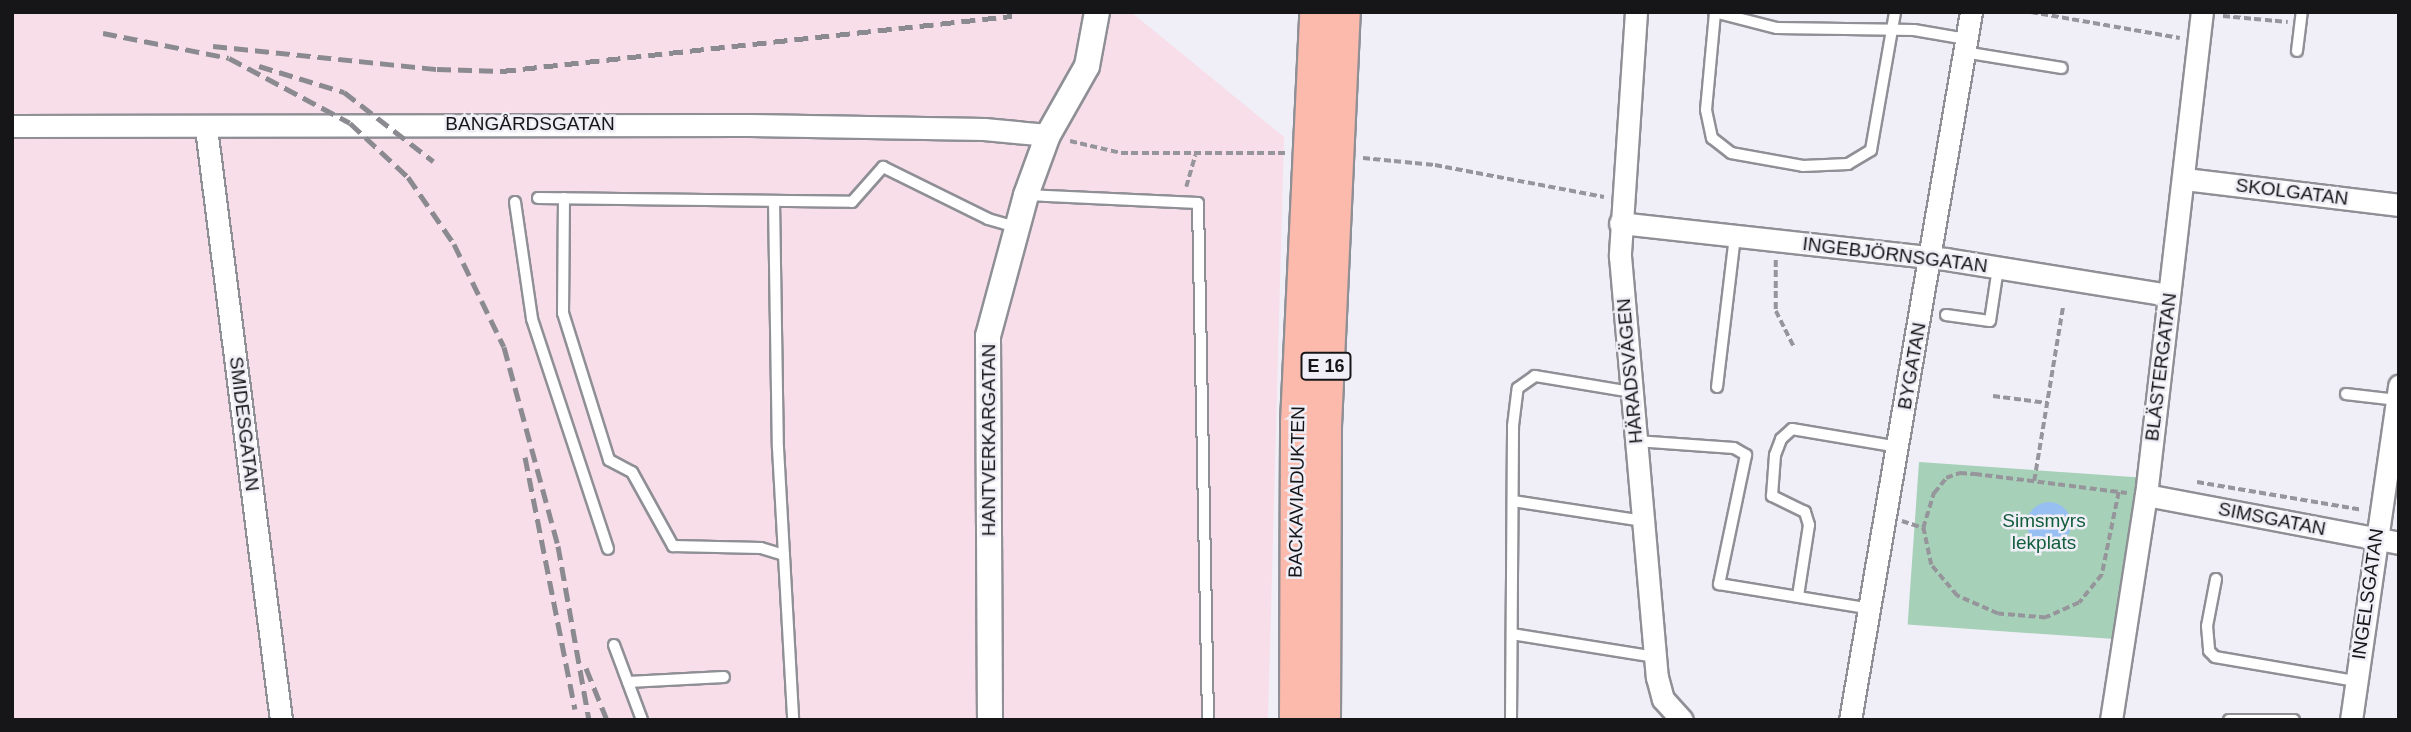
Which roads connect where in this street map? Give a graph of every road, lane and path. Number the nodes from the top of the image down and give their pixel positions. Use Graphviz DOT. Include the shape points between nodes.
graph roads {
  1 [pos="1097,12"];
  2 [pos="1295,12"];
  3 [pos="1317,12"];
  4 [pos="1343,12"];
  5 [pos="1636,12"];
  6 [pos="1895,12"];
  7 [pos="1971,12"];
  8 [pos="2031,12"];
  9 [pos="1715,13"];
  10 [pos="2050,14"];
  11 [pos="2213,14"];
  12 [pos="2302,18"];
  13 [pos="1893,29"];
  14 [pos="2200,41"];
  15 [pos="1965,46"];
  16 [pos="2297,51"];
  17 [pos="2062,68"];
  18 [pos="1311,115"];
  19 [pos="12,126"];
  20 [pos="206,128"];
  21 [pos="1048,135"];
  22 [pos="1290,153"];
  23 [pos="1195,155"];
  24 [pos="1350,157"];
  25 [pos="2185,179"];
  26 [pos="1026,195"];
  27 [pos="538,198"];
  28 [pos="564,198"];
  29 [pos="1620,200"];
  30 [pos="774,201"];
  31 [pos="515,202"];
  32 [pos="1181,203"];
  33 [pos="2399,205"];
  34 [pos="1620,223"];
  35 [pos="1016,227"];
  36 [pos="1735,236"];
  37 [pos="1777,241"];
  38 [pos="1929,257"];
  39 [pos="1998,268"];
  40 [pos="2168,295"];
  41 [pos="2063,305"];
  42 [pos="1946,315"];
  43 [pos="1794,347"];
  44 [pos="1717,387"];
  45 [pos="1632,392"];
  46 [pos="2398,393"];
  47 [pos="2346,394"];
  48 [pos="1993,396"];
  49 [pos="2047,403"];
  50 [pos="1636,441"];
  51 [pos="1898,447"];
  52 [pos="2035,481"];
  53 [pos="2189,481"];
  54 [pos="2119,492"];
  55 [pos="2146,495"];
  56 [pos="1513,501"];
  57 [pos="2380,513"];
  58 [pos="1643,521"];
  59 [pos="2375,539"];
  60 [pos="2399,543"];
  61 [pos="608,549"];
  62 [pos="785,555"];
  63 [pos="2216,579"];
  64 [pos="1798,597"];
  65 [pos="1871,609"];
  66 [pos="1512,634"];
  67 [pos="614,645"];
  68 [pos="1655,657"];
  69 [pos="724,677"];
  70 [pos="2356,681"];
  71 [pos="628,682"];
  72 [pos="1662,709"];
  73 [pos="281,720"];
  74 [pos="642,720"];
  75 [pos="793,720"];
  76 [pos="990,720"];
  77 [pos="1208,720"];
  78 [pos="1296,720"];
  79 [pos="1323,720"];
  80 [pos="1511,720"];
  81 [pos="1682,720"];
  82 [pos="1850,720"];
  83 [pos="2111,720"];
  84 [pos="2229,720"];
  85 [pos="2294,720"];
  86 [pos="2351,720"];
  1 -- 21 [label="street, HANTVERKARGATAN" via="1087,66"];
  2 -- 18 [label="highway"];
  3 -- 18 [label="highway, BACKAVIADUKTEN / E 16"];
  4 -- 79 [label="highway, BACKAVIADUKTEN / E 16" via="1324,425"];
  5 -- 29 [label="street, HÄRADSVÄGEN"];
  6 -- 13 [label="lane"];
  7 -- 15 [label="street, BYGATAN"];
  8 -- 10 [label="path"];
  9 -- 13 [label="lane" via="1777,29"];
  9 -- 13 [label="lane" via="1706,110 1712,138 1731,153 1803,166 1848,164 1871,150"];
  10 -- 14 [label="path"];
  11 -- 12 [label="path"];
  11 -- 14 [label="street, BLÄSTERGATAN"];
  12 -- 16 [label="lane"];
  13 -- 15 [label="lane"];
  14 -- 25 [label="street, BLÄSTERGATAN"];
  15 -- 17 [label="lane"];
  15 -- 38 [label="street, BYGATAN"];
  18 -- 78 [label="highway, BACKAVIADUKTEN / E 16" via="1297,422"];
  19 -- 20 [label="street, BANGÅRDSGATAN"];
  20 -- 21 [label="street, BANGÅRDSGATAN" via="351,123 736,125 984,129"];
  20 -- 73 [label="street, SMIDESGATAN"];
  21 -- 23 [label="path" via="1121,153"];
  21 -- 26 [label="street, HANTVERKARGATAN"];
  22 -- 23 [label="path"];
  23 -- 32 [label="path"];
  24 -- 29 [label="path" via="1435,165"];
  25 -- 33 [label="street, SKOLGATAN"];
  25 -- 40 [label="street, BLÄSTERGATAN"];
  26 -- 32 [label="lane"];
  26 -- 35 [label="street, HANTVERKARGATAN"];
  27 -- 28 [label="lane"];
  28 -- 30 [label="lane"];
  28 -- 62 [label="lane" via="563,313 609,460 632,472 673,546 761,548"];
  29 -- 34 [label="street, HÄRADSVÄGEN"];
  30 -- 35 [label="lane" via="852,202 883,167 988,219"];
  30 -- 62 [label="lane" via="778,448"];
  31 -- 61 [label="lane" via="532,319"];
  32 -- 77 [label="lane" via="1198,203"];
  34 -- 36 [label="street, INGEBJÖRNSGATAN"];
  34 -- 45 [label="street, HÄRADSVÄGEN"];
  35 -- 76 [label="street, HANTVERKARGATAN" via="988,335"];
  36 -- 37 [label="street, INGEBJÖRNSGATAN"];
  36 -- 44 [label="lane"];
  37 -- 38 [label="street, INGEBJÖRNSGATAN"];
  37 -- 43 [label="path" via="1776,311"];
  38 -- 39 [label="street, INGEBJÖRNSGATAN"];
  38 -- 51 [label="street, BYGATAN"];
  39 -- 40 [label="street, INGEBJÖRNSGATAN"];
  39 -- 42 [label="lane" via="1990,321"];
  40 -- 55 [label="street, BLÄSTERGATAN"];
  41 -- 49 [label="path"];
  45 -- 50 [label="street, HÄRADSVÄGEN"];
  45 -- 56 [label="lane" via="1535,376 1518,388"];
  46 -- 47 [label="lane"];
  46 -- 57 [label="street, INGELSGATAN"];
  48 -- 49 [label="path"];
  49 -- 52 [label="path"];
  50 -- 58 [label="street, HÄRADSVÄGEN"];
  50 -- 64 [label="lane" via="1734,448 1746,455 1719,584"];
  51 -- 64 [label="lane" via="1792,429 1781,439 1772,496 1805,512 1810,525"];
  51 -- 65 [label="street, BYGATAN"];
  52 -- 54 [label="path"];
  52 -- 54 [label="path" via="1960,473 1946,478 1934,493 1923,528 1931,565 1957,596 1998,614 2046,618 2079,603 2102,575"];
  53 -- 57 [label="path"];
  54 -- 55 [label="path"];
  55 -- 59 [label="street, SIMSGATAN"];
  55 -- 83 [label="street, BLÄSTERGATAN"];
  56 -- 58 [label="lane"];
  56 -- 66 [label="lane"];
  57 -- 59 [label="street, INGELSGATAN"];
  58 -- 68 [label="street, HÄRADSVÄGEN"];
  59 -- 60 [label="street, SIMSGATAN"];
  59 -- 70 [label="street, INGELSGATAN"];
  62 -- 75 [label="lane"];
  63 -- 70 [label="lane" via="2207,626 2209,650 2215,657"];
  64 -- 65 [label="lane"];
  65 -- 82 [label="street, BYGATAN"];
  66 -- 68 [label="lane"];
  66 -- 80 [label="lane"];
  67 -- 71 [label="lane"];
  68 -- 72 [label="street, HÄRADSVÄGEN"];
  69 -- 71 [label="lane"];
  70 -- 86 [label="street, INGELSGATAN"];
  71 -- 74 [label="lane"];
  72 -- 81 [label="street, HÄRADSVÄGEN"];
  84 -- 85 [label="lane"];
}
